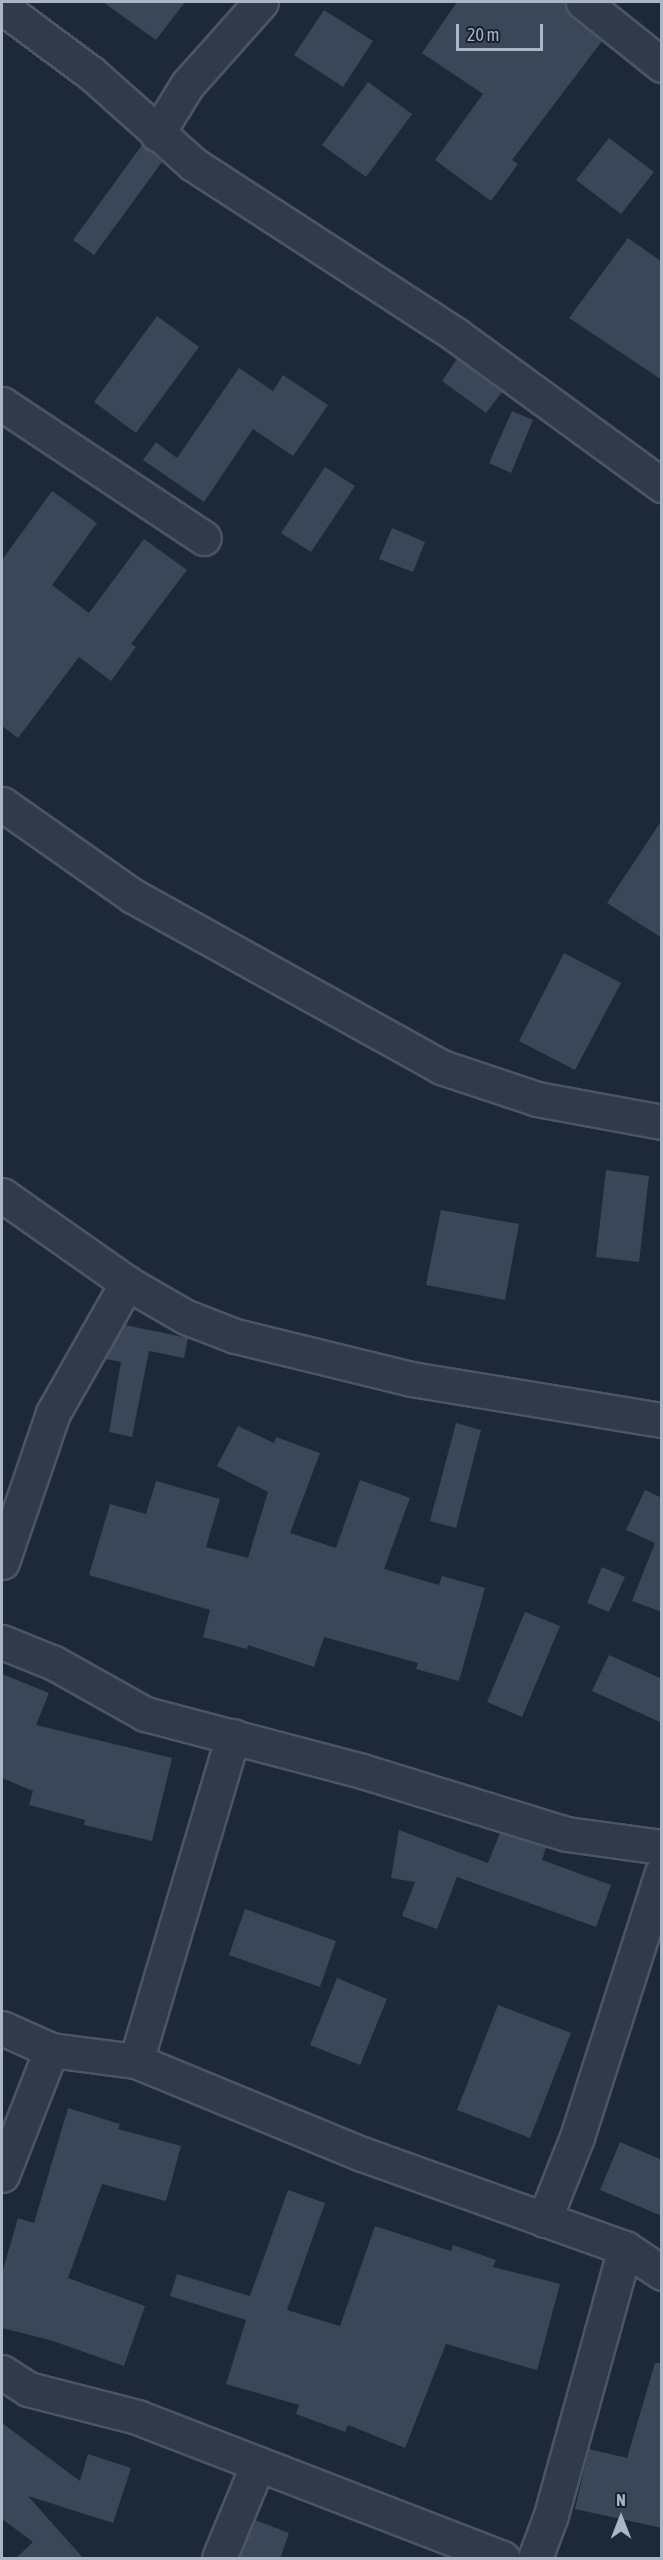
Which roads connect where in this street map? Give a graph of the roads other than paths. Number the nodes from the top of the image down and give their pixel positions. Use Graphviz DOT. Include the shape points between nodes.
graph roads {
  1 [pos="261,2"];
  2 [pos="583,2"];
  3 [pos="2,7"];
  4 [pos="662,65"];
  5 [pos="157,134"];
  6 [pos="2,404"];
  7 [pos="662,485"];
  8 [pos="204,538"];
  9 [pos="2,804"];
  10 [pos="662,1122"];
  11 [pos="2,1195"];
  12 [pos="127,1283"];
  13 [pos="662,1420"];
  14 [pos="2,1562"];
  15 [pos="2,1642"];
  16 [pos="233,1736"];
  17 [pos="662,1847"];
  18 [pos="662,1873"];
  19 [pos="2,2028"];
  20 [pos="51,2050"];
  21 [pos="136,2061"];
  22 [pos="2,2175"];
  23 [pos="544,2220"];
  24 [pos="625,2248"];
  25 [pos="662,2273"];
  26 [pos="2,2372"];
  27 [pos="258,2464"];
  28 [pos="219,2559"];
  29 [pos="502,2559"];
  30 [pos="534,2559"];
  1 -- 5 [label="street" via="188,85"];
  2 -- 4 [label="street"];
  3 -- 5 [label="street" via="91,73"];
  5 -- 7 [label="street" via="193,164 456,335"];
  6 -- 8 [label="street"];
  9 -- 10 [label="street" via="133,896 441,1067 537,1099"];
  11 -- 12 [label="street"];
  12 -- 13 [label="street" via="186,1317 235,1336 296,1352 411,1379"];
  12 -- 14 [label="street" via="53,1413"];
  15 -- 16 [label="street" via="54,1663 145,1713"];
  16 -- 17 [label="street" via="567,1834"];
  16 -- 21 [label="street"];
  18 -- 23 [label="street" via="577,2137"];
  19 -- 20 [label="street"];
  20 -- 21 [label="street"];
  20 -- 22 [label="street"];
  21 -- 23 [label="street" via="362,2154"];
  23 -- 24 [label="street"];
  24 -- 25 [label="street"];
  24 -- 30 [label="street" via="551,2515"];
  26 -- 27 [label="street" via="28,2389 137,2417"];
  27 -- 28 [label="street"];
  27 -- 29 [label="street"];
}
